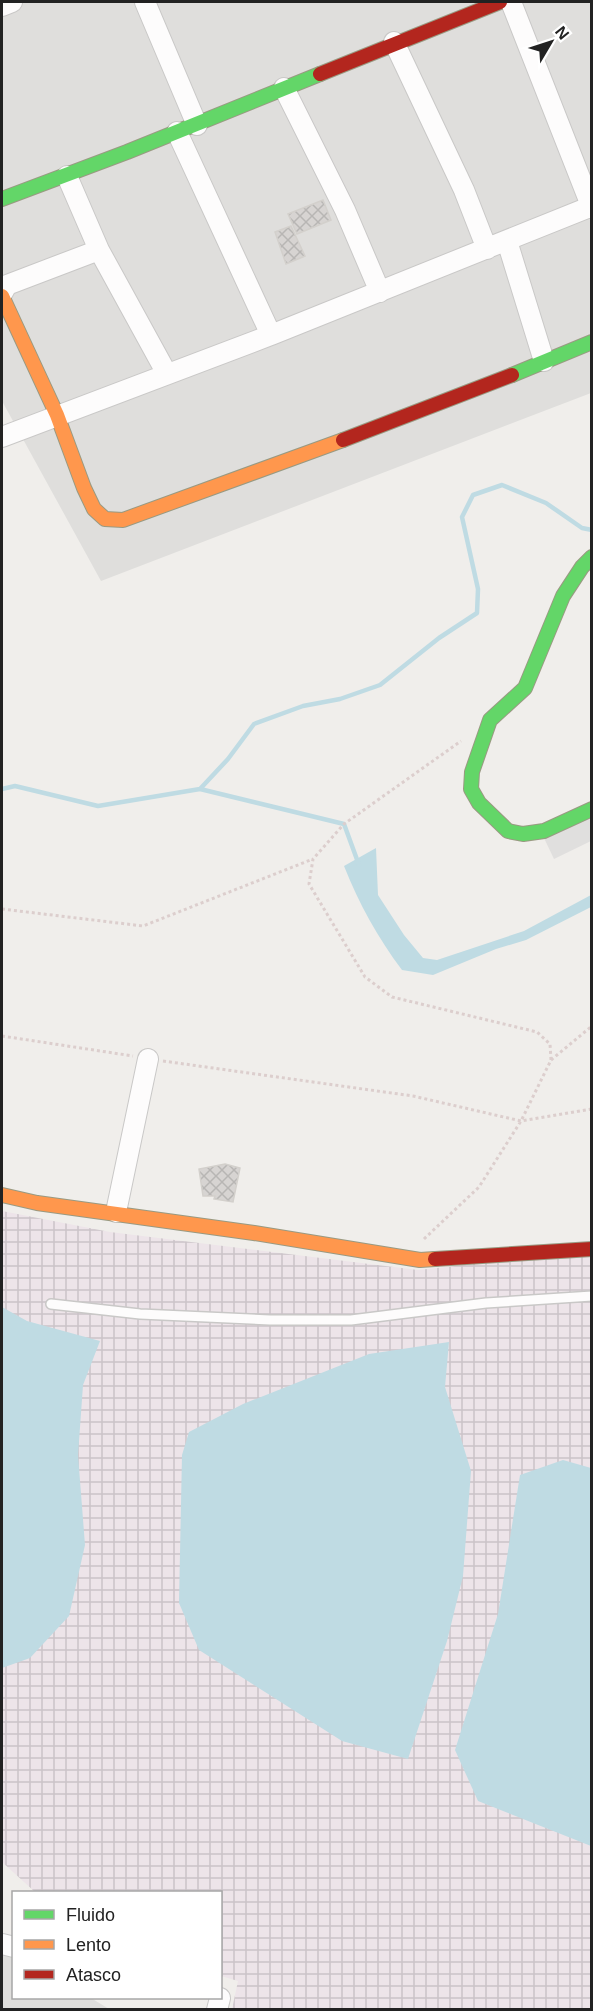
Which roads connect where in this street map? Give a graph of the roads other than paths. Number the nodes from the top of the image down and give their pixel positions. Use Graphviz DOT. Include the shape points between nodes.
graph roads {
  1 [pos="12,2"];
  2 [pos="145,2"];
  3 [pos="500,2"];
  4 [pos="511,2"];
  5 [pos="2,6"];
  6 [pos="394,42"];
  7 [pos="284,88"];
  8 [pos="197,124"];
  9 [pos="177,132"];
  10 [pos="67,176"];
  11 [pos="2,199"];
  12 [pos="591,207"];
  13 [pos="507,241"];
  14 [pos="487,249"];
  15 [pos="99,250"];
  16 [pos="380,292"];
  17 [pos="2,295"];
  18 [pos="271,335"];
  19 [pos="591,342"];
  20 [pos="544,361"];
  21 [pos="167,374"];
  22 [pos="57,415"];
  23 [pos="2,437"];
  24 [pos="591,557"];
  25 [pos="591,809"];
  26 [pos="148,1059"];
  27 [pos="2,1195"];
  28 [pos="117,1212"];
  29 [pos="591,1249"];
  30 [pos="591,1296"];
  31 [pos="51,1304"];
  1 -- 5 [label="street"];
  2 -- 8 [label="street"];
  3 -- 6 [label="street"];
  4 -- 12 [label="street"];
  6 -- 7 [label="street"];
  6 -- 14 [label="street" via="464,190"];
  7 -- 8 [label="street"];
  7 -- 16 [label="street" via="345,210"];
  8 -- 9 [label="street"];
  9 -- 10 [label="street"];
  9 -- 18 [label="street"];
  10 -- 11 [label="street"];
  10 -- 15 [label="street"];
  12 -- 13 [label="street"];
  13 -- 14 [label="street"];
  13 -- 20 [label="street"];
  14 -- 16 [label="street"];
  15 -- 17 [label="street" via="7,285"];
  15 -- 21 [label="street"];
  16 -- 18 [label="street"];
  17 -- 22 [label="street"];
  18 -- 21 [label="street"];
  19 -- 20 [label="street"];
  20 -- 22 [label="street" via="399,420 123,520 105,519 94,509"];
  21 -- 22 [label="street"];
  22 -- 23 [label="street"];
  24 -- 25 [label="street" via="563,596 525,688 490,720 472,772 471,789 479,803 508,831 524,834 544,831"];
  26 -- 28 [label="street"];
  27 -- 28 [label="street"];
  28 -- 29 [label="street" via="420,1260"];
  30 -- 31 [label="lane" via="486,1303 351,1320 140,1314"];
}
